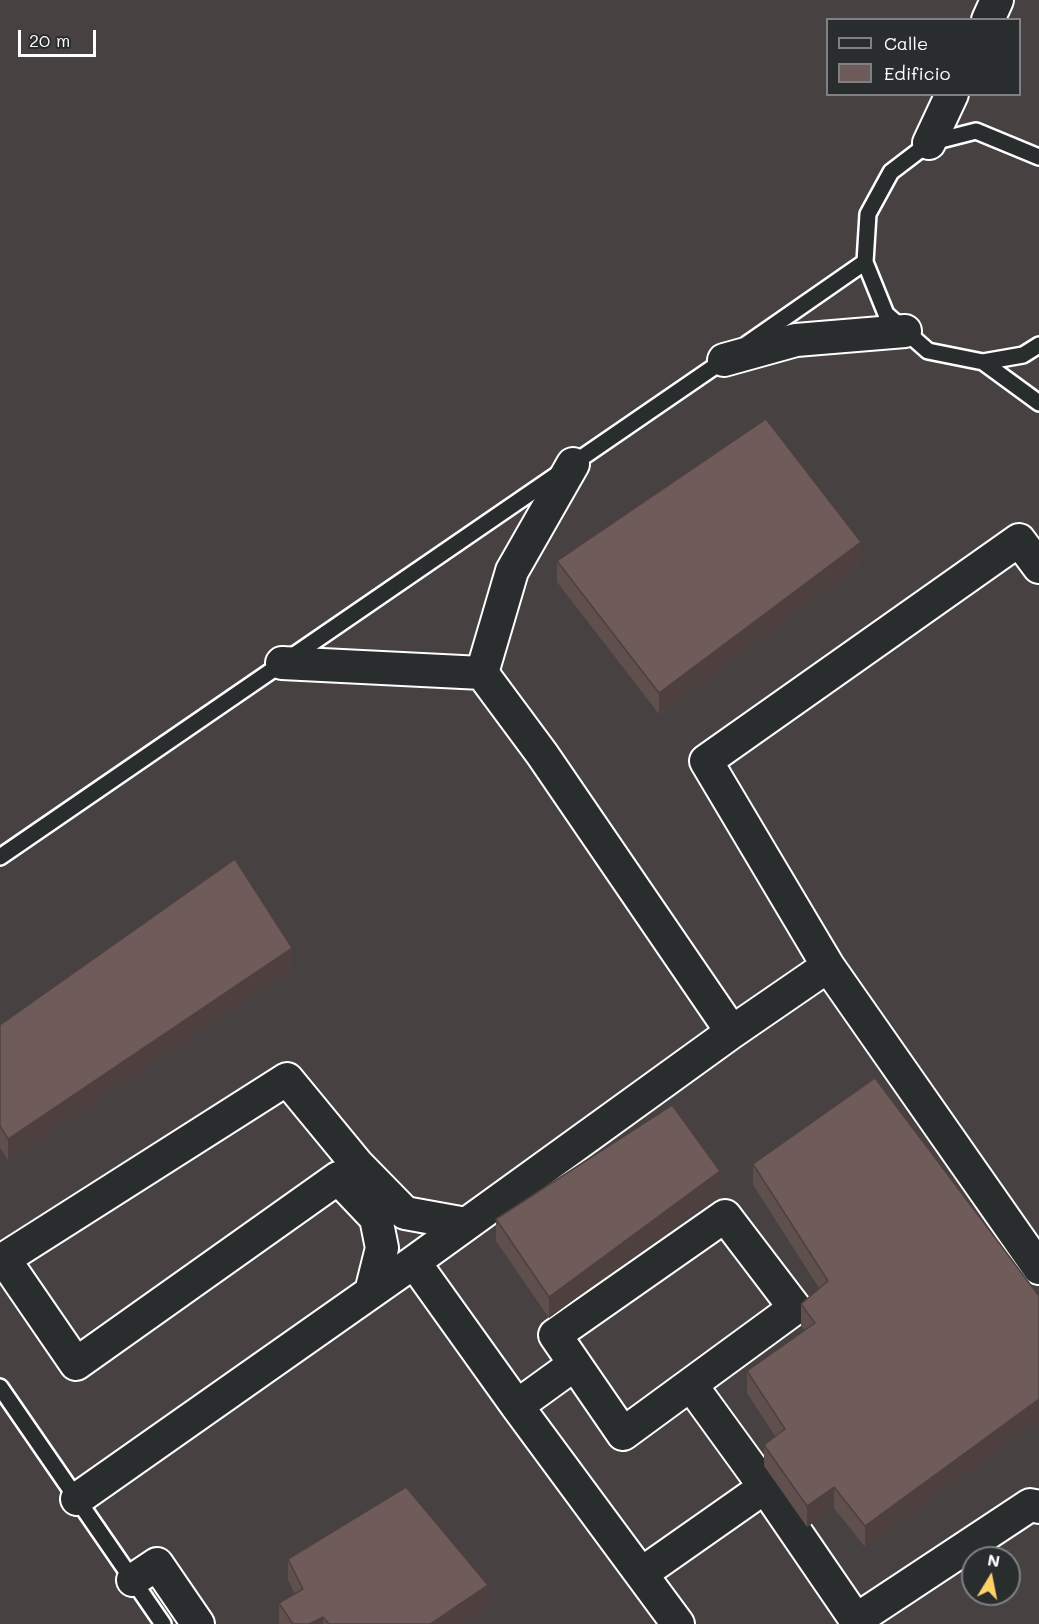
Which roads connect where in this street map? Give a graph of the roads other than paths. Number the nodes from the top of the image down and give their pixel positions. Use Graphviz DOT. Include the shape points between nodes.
graph roads {
  1 [pos="997,0"];
  2 [pos="989,18"];
  3 [pos="951,96"];
  4 [pos="929,143"];
  5 [pos="1039,157"];
  6 [pos="865,262"];
  7 [pos="905,331"];
  8 [pos="1039,345"];
  9 [pos="724,360"];
  10 [pos="983,362"];
  11 [pos="1039,403"];
  12 [pos="573,464"];
  13 [pos="1039,567"];
  14 [pos="282,663"];
  15 [pos="482,673"];
  16 [pos="0,857"];
  17 [pos="828,966"];
  18 [pos="732,1032"];
  19 [pos="466,1224"];
  20 [pos="414,1262"];
  21 [pos="1039,1269"];
  22 [pos="371,1292"];
  23 [pos="575,1364"];
  24 [pos="691,1385"];
  25 [pos="0,1387"];
  26 [pos="517,1407"];
  27 [pos="765,1487"];
  28 [pos="77,1499"];
  29 [pos="1039,1507"];
  30 [pos="641,1574"];
  31 [pos="133,1580"];
  32 [pos="163,1624"];
  33 [pos="198,1624"];
  34 [pos="678,1624"];
  1 -- 2 [label="street"];
  3 -- 4 [label="street"];
  4 -- 5 [label="lane" via="976,131"];
  4 -- 6 [label="lane" via="891,172 868,214"];
  6 -- 7 [label="lane" via="885,314"];
  6 -- 9 [label="lane"];
  7 -- 9 [label="street" via="795,340"];
  7 -- 10 [label="lane" via="928,351"];
  8 -- 10 [label="lane" via="1023,355"];
  9 -- 12 [label="lane"];
  10 -- 11 [label="lane"];
  12 -- 14 [label="lane"];
  12 -- 15 [label="street" via="512,571"];
  13 -- 17 [label="street" via="1019,540 706,761"];
  14 -- 15 [label="street"];
  14 -- 16 [label="lane"];
  15 -- 18 [label="street"];
  17 -- 18 [label="street"];
  17 -- 21 [label="street"];
  18 -- 19 [label="street"];
  19 -- 20 [label="street"];
  19 -- 22 [label="street" via="405,1213 357,1164 287,1079 4,1259 76,1364 338,1178 376,1218 382,1248"];
  20 -- 22 [label="street"];
  20 -- 26 [label="street"];
  22 -- 28 [label="street"];
  23 -- 24 [label="street" via="623,1434"];
  23 -- 24 [label="street" via="555,1335 725,1216 795,1308"];
  23 -- 26 [label="street"];
  24 -- 27 [label="street"];
  25 -- 28 [label="lane"];
  26 -- 30 [label="street"];
  27 -- 29 [label="street" via="856,1620 1030,1504"];
  27 -- 30 [label="street"];
  28 -- 31 [label="lane"];
  30 -- 34 [label="street"];
  31 -- 32 [label="lane"];
  31 -- 33 [label="street" via="157,1564"];
}
